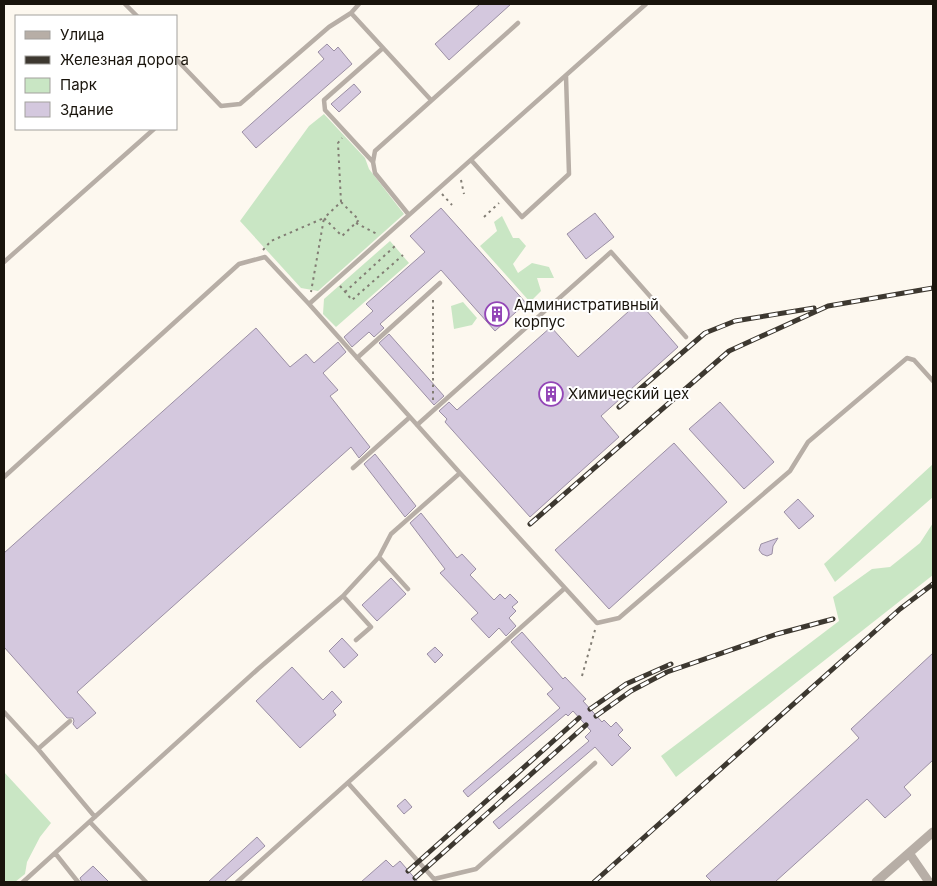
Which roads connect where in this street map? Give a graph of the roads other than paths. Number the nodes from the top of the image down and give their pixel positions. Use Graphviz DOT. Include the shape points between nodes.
graph roads {
  1 [pos="125,4"];
  2 [pos="359,4"];
  3 [pos="646,4"];
  4 [pos="350,13"];
  5 [pos="136,15"];
  6 [pos="518,23"];
  7 [pos="383,48"];
  8 [pos="178,61"];
  9 [pos="566,76"];
  10 [pos="431,100"];
  11 [pos="153,130"];
  12 [pos="471,160"];
  13 [pos="373,162"];
  14 [pos="409,215"];
  15 [pos="4,262"];
  16 [pos="440,284"];
  17 [pos="309,304"];
  18 [pos="686,337"];
  19 [pos="358,358"];
  20 [pos="933,381"];
  21 [pos="410,417"];
  22 [pos="417,425"];
  23 [pos="353,468"];
  24 [pos="460,473"];
  25 [pos="4,477"];
  26 [pos="379,557"];
  27 [pos="565,588"];
  28 [pos="408,589"];
  29 [pos="343,596"];
  30 [pos="356,640"];
  31 [pos="4,712"];
  32 [pos="70,721"];
  33 [pos="38,749"];
  34 [pos="595,763"];
  35 [pos="348,783"];
  36 [pos="95,817"];
  37 [pos="90,822"];
  38 [pos="933,832"];
  39 [pos="55,853"];
  40 [pos="909,853"];
  41 [pos="23,882"];
  42 [pos="78,882"];
  43 [pos="146,882"];
  44 [pos="237,882"];
  45 [pos="876,882"];
  46 [pos="929,882"];
  1 -- 5 [label="lane"];
  2 -- 4 [label="lane"];
  3 -- 9 [label="lane"];
  4 -- 7 [label="lane"];
  4 -- 8 [label="lane" via="329,27 240,104 220,106"];
  6 -- 10 [label="lane"];
  7 -- 10 [label="lane"];
  7 -- 13 [label="lane" via="324,100 325,110"];
  9 -- 12 [label="lane"];
  9 -- 12 [label="lane" via="569,174 522,216"];
  10 -- 13 [label="lane" via="376,151"];
  11 -- 15 [label="lane"];
  12 -- 14 [label="lane"];
  13 -- 14 [label="lane" via="375,173"];
  14 -- 17 [label="lane"];
  16 -- 19 [label="lane"];
  17 -- 19 [label="lane"];
  17 -- 25 [label="lane" via="265,257 239,264"];
  18 -- 22 [label="lane" via="611,252"];
  19 -- 21 [label="lane"];
  20 -- 27 [label="lane" via="914,360 907,358 808,442 790,471 619,618 597,623"];
  21 -- 22 [label="lane"];
  21 -- 23 [label="lane"];
  22 -- 24 [label="lane"];
  24 -- 26 [label="lane" via="391,534"];
  24 -- 27 [label="lane"];
  26 -- 28 [label="lane"];
  26 -- 29 [label="lane"];
  27 -- 35 [label="lane"];
  29 -- 30 [label="lane" via="371,627"];
  29 -- 36 [label="lane"];
  31 -- 33 [label="lane"];
  32 -- 33 [label="lane"];
  33 -- 36 [label="lane"];
  34 -- 35 [label="lane" via="476,869 434,879"];
  35 -- 44 [label="lane"];
  36 -- 37 [label="lane"];
  37 -- 39 [label="lane"];
  37 -- 43 [label="lane"];
  38 -- 40 [label="street"];
  39 -- 41 [label="lane"];
  39 -- 42 [label="lane"];
  40 -- 45 [label="street"];
  40 -- 46 [label="street"];
}
